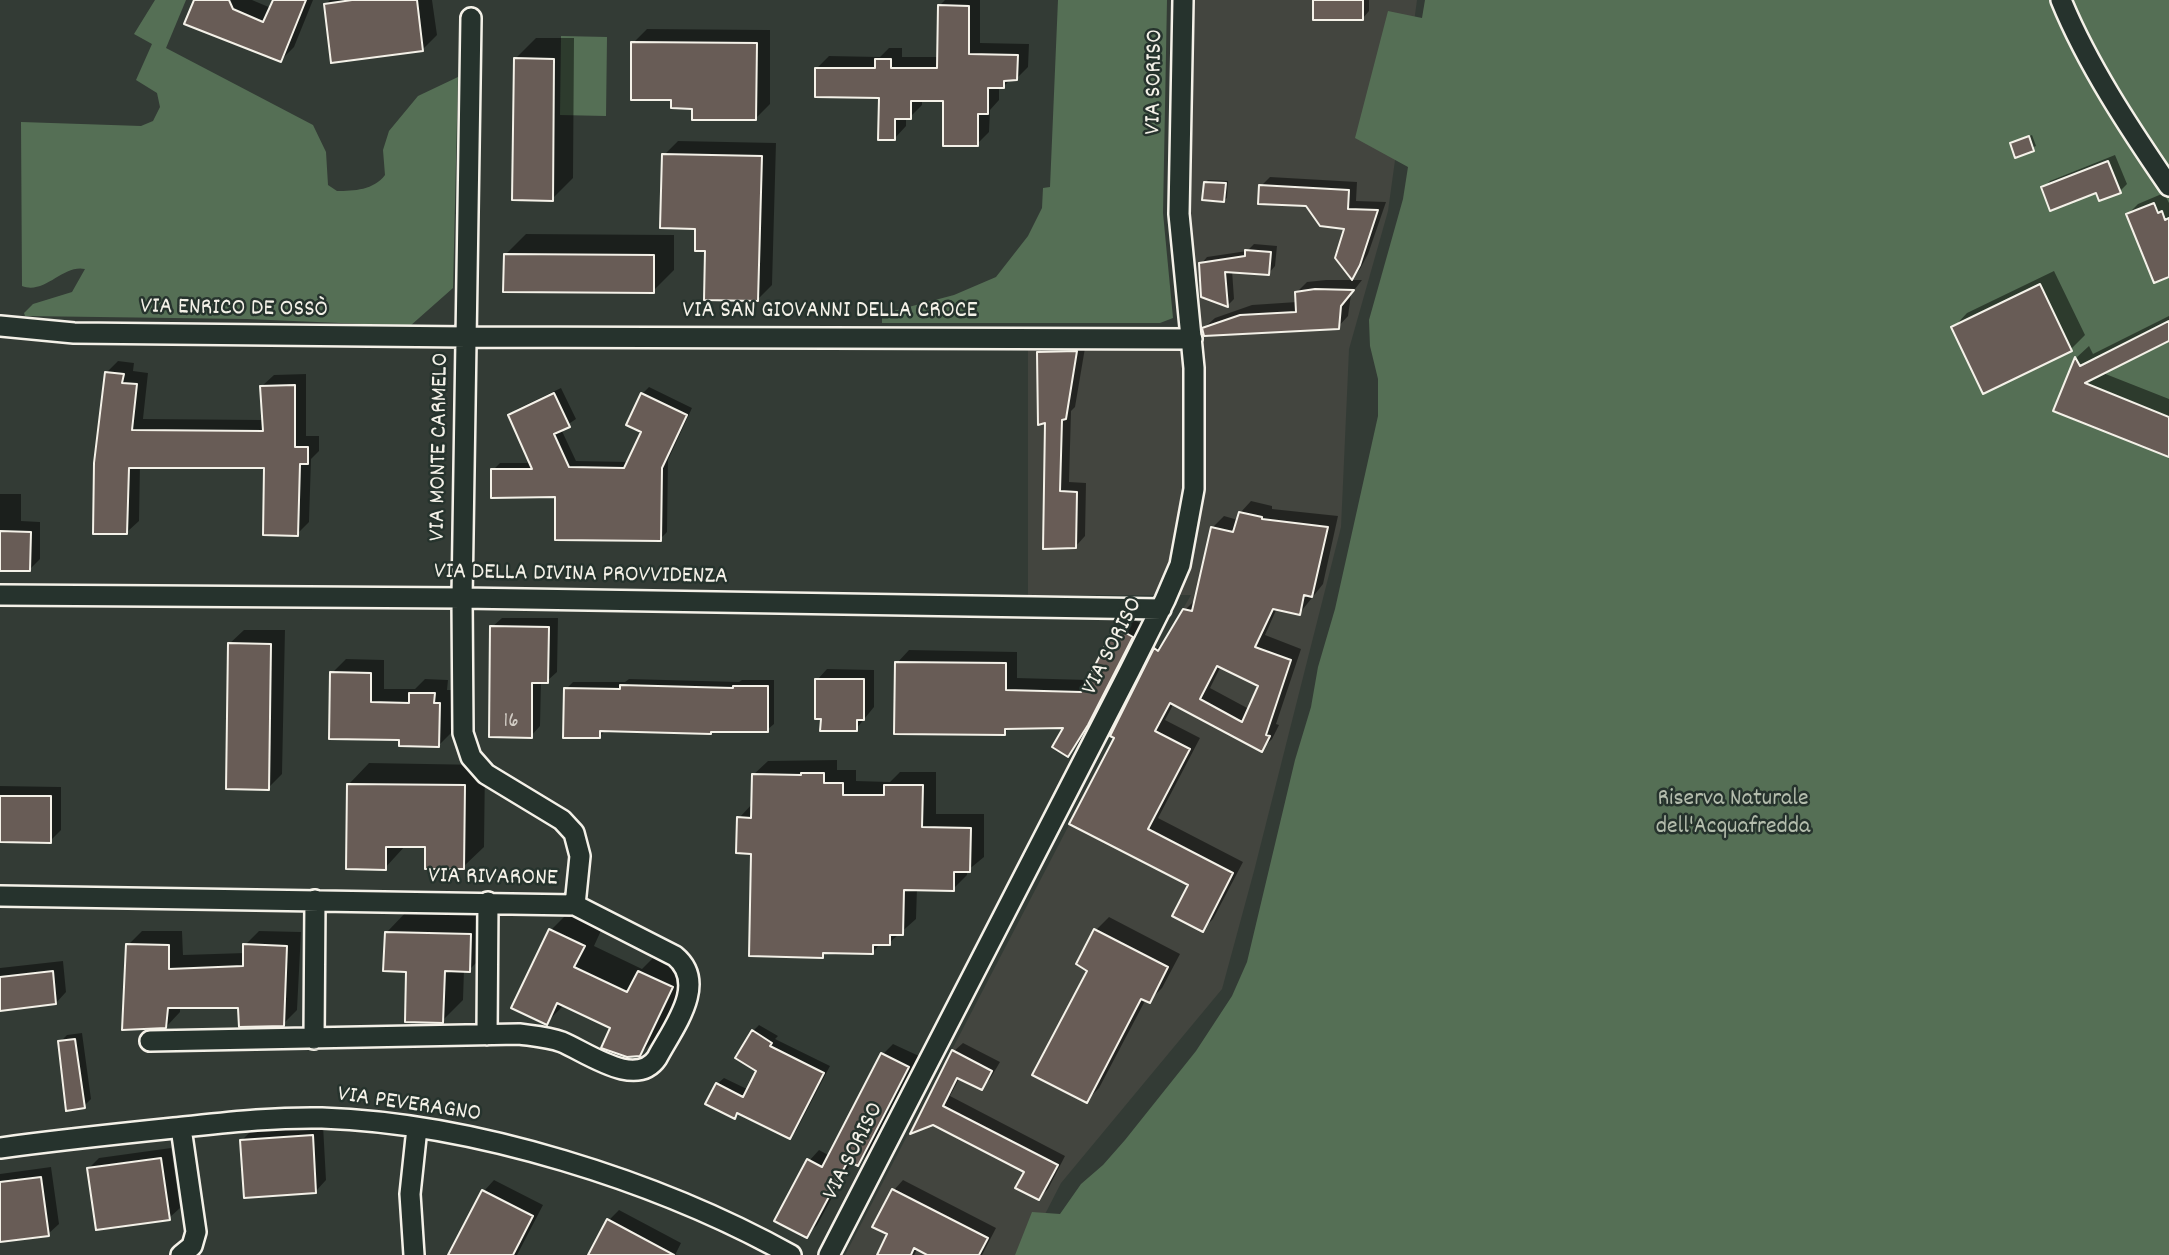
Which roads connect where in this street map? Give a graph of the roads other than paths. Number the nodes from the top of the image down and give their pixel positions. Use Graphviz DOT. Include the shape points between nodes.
graph roads {
  1 [pos="1182,0"];
  2 [pos="2061,0"];
  3 [pos="471,18"];
  4 [pos="2169,186"];
  5 [pos="0,326"];
  6 [pos="467,337"];
  7 [pos="1192,339"];
  8 [pos="0,595"];
  9 [pos="462,598"];
  10 [pos="1161,609"];
  11 [pos="0,896"];
  12 [pos="315,900"];
  13 [pos="488,902"];
  14 [pos="575,905"];
  15 [pos="487,1035"];
  16 [pos="314,1039"];
  17 [pos="150,1041"];
  18 [pos="181,1128"];
  19 [pos="417,1128"];
  20 [pos="0,1149"];
  21 [pos="181,1255"];
  22 [pos="414,1255"];
  23 [pos="791,1255"];
  24 [pos="829,1255"];
  1 -- 7 [label="street, VIA SORISO" via="1179,214"];
  2 -- 4 [label="street" via="2101,77"];
  3 -- 6 [label="street, VIA MONTE CARMELO"];
  5 -- 6 [label="street, VIA ENRICO DE OSSÒ" via="74,333"];
  6 -- 7 [label="street, VIA SAN GIOVANNI DELLA CROCE"];
  6 -- 9 [label="street, VIA MONTE CARMELO"];
  7 -- 10 [label="street, VIA SORISO" via="1194,489 1180,565"];
  8 -- 9 [label="street, VIA DELLA DIVINA PROVVIDENZA"];
  9 -- 10 [label="street, VIA DELLA DIVINA PROVVIDENZA"];
  9 -- 14 [label="street, VIA MONTE CARMELO" via="467,750 486,774 562,820 574,833 580,856"];
  10 -- 24 [label="street, VIA SORISO"];
  11 -- 12 [label="street, VIA RIVARONE"];
  12 -- 13 [label="street, VIA RIVARONE"];
  12 -- 16 [label="street"];
  13 -- 14 [label="street, VIA RIVARONE"];
  13 -- 15 [label="street"];
  14 -- 15 [label="street, VIA RIVARONE" via="675,956 687,972 691,984 687,1000 653,1064 641,1071 627,1071 550,1038"];
  15 -- 16 [label="street, VIA RIVARONE"];
  16 -- 17 [label="street, VIA RIVARONE"];
  18 -- 19 [label="street, VIA PEVERAGNO" via="307,1118"];
  18 -- 20 [label="street, VIA PEVERAGNO"];
  18 -- 21 [label="street" via="196,1232 192,1246"];
  19 -- 22 [label="street" via="410,1194"];
  19 -- 23 [label="street, VIA PEVERAGNO" via="513,1148 615,1178 706,1213"];
}
